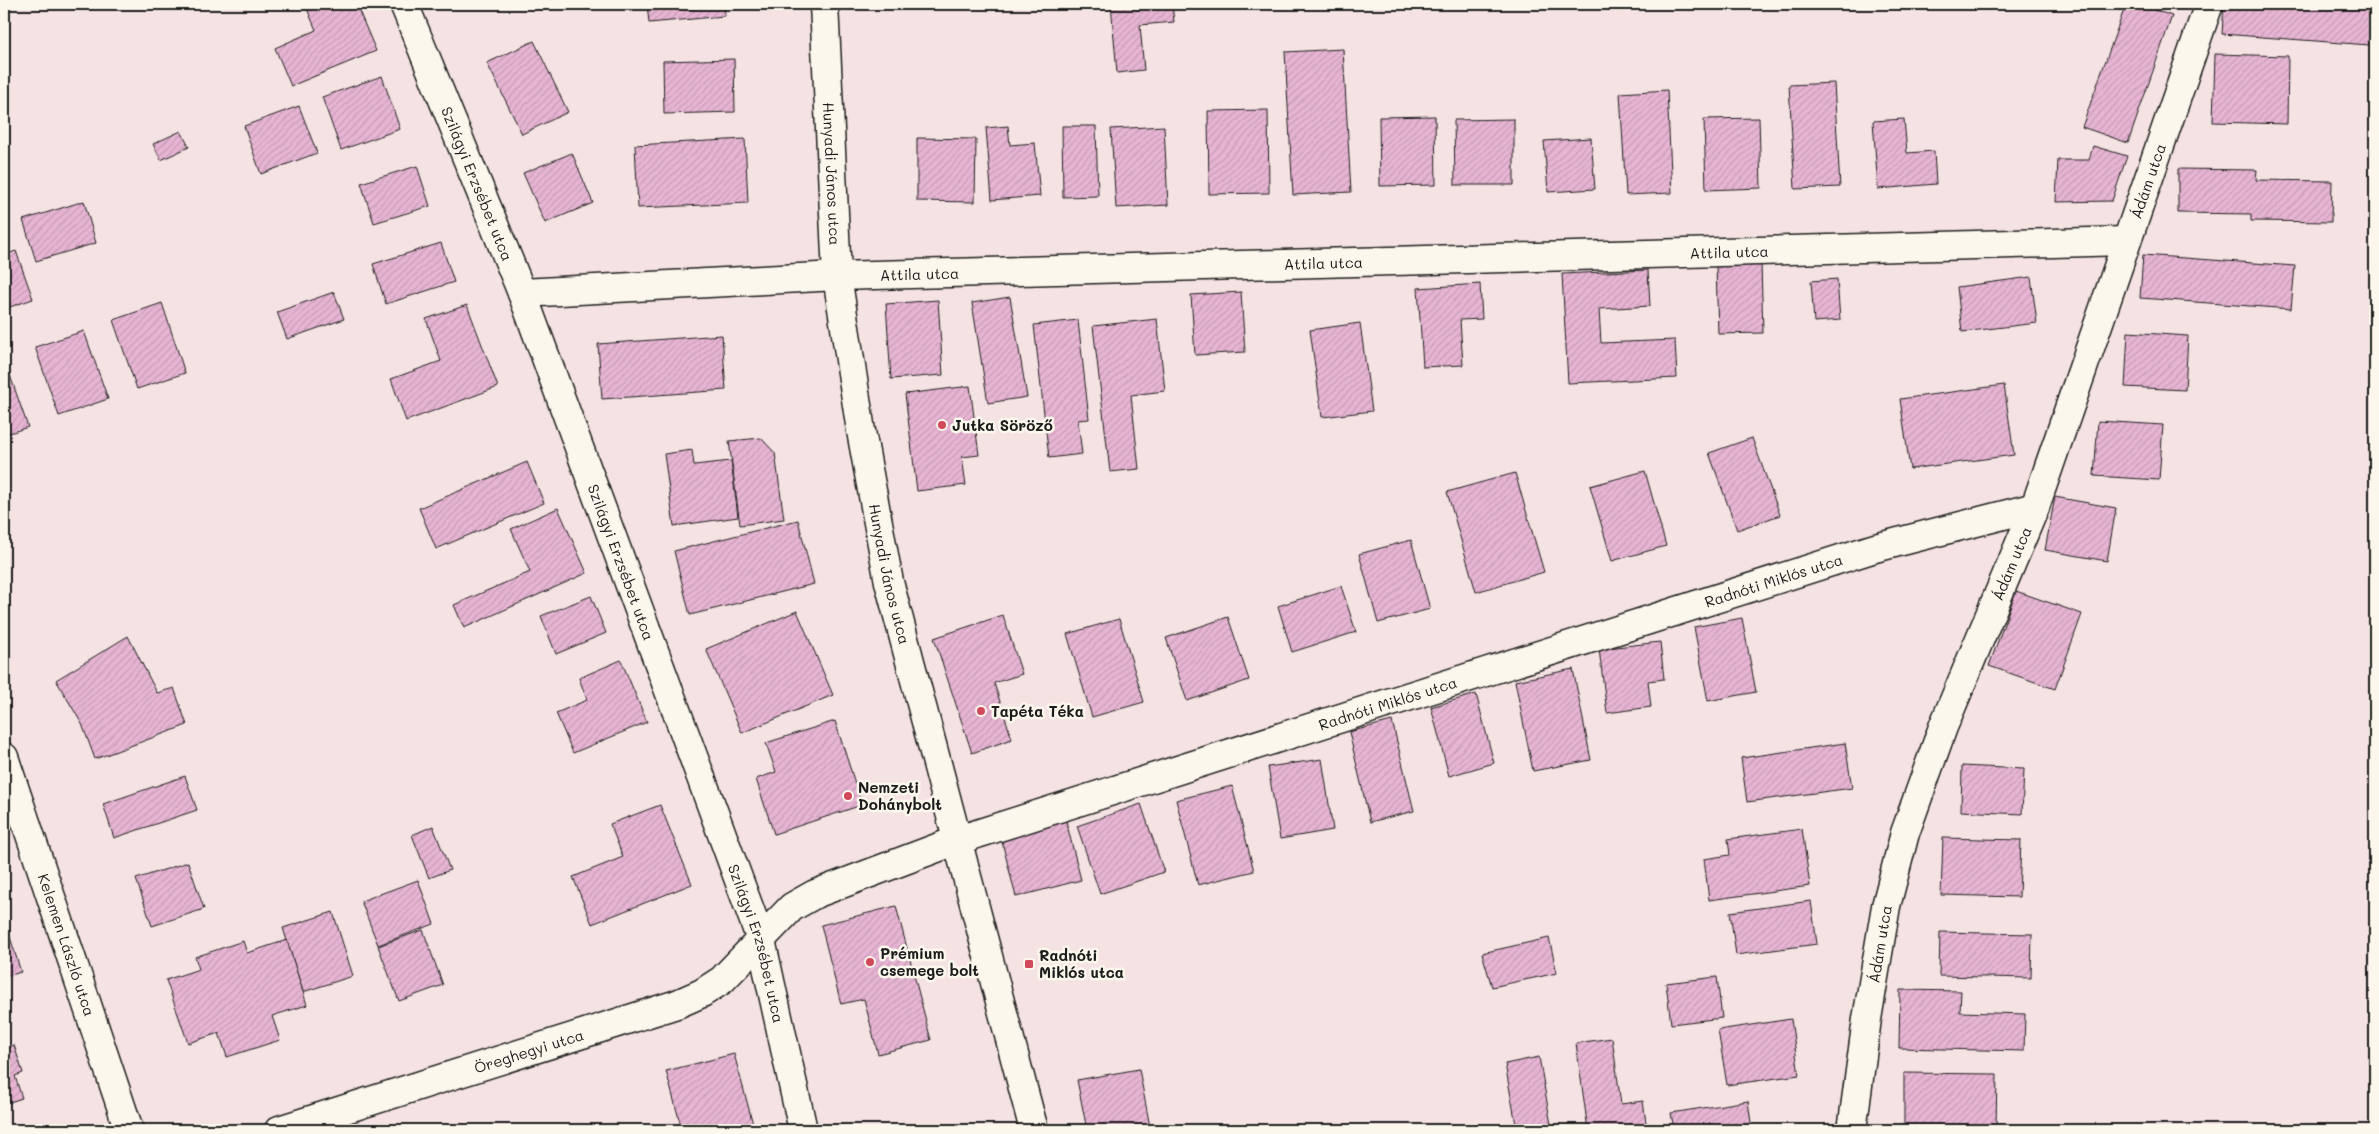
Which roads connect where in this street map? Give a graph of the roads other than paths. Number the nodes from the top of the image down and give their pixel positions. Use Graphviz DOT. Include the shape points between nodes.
graph roads {
  1 [pos="404,4"];
  2 [pos="824,4"];
  3 [pos="2209,4"];
  4 [pos="2126,241"];
  5 [pos="838,276"];
  6 [pos="522,293"];
  7 [pos="2035,507"];
  8 [pos="4,757"];
  9 [pos="958,840"];
  10 [pos="762,940"];
  11 [pos="129,1130"];
  12 [pos="279,1130"];
  13 [pos="803,1130"];
  14 [pos="1034,1130"];
  15 [pos="1852,1130"];
  1 -- 6 [label="street, Szilágyi Erzsébet utca"];
  2 -- 5 [label="street, Hunyadi János utca"];
  3 -- 4 [label="street, Ádám utca"];
  4 -- 5 [label="street, Attila utca"];
  4 -- 7 [label="street, Ádám utca"];
  5 -- 6 [label="street, Attila utca"];
  5 -- 9 [label="street, Hunyadi János utca" via="861,431 889,582"];
  6 -- 10 [label="street, Szilágyi Erzsébet utca"];
  7 -- 9 [label="street, Radnóti Miklós utca" via="1875,548"];
  7 -- 15 [label="street, Ádám utca" via="1943,728 1905,833 1886,906"];
  8 -- 11 [label="street, Kelemen László utca"];
  9 -- 10 [label="street, Radnóti Miklós utca" via="815,894 792,907"];
  9 -- 14 [label="street, Hunyadi János utca"];
  10 -- 12 [label="street, Öreghegyi utca" via="722,980 677,1004"];
  10 -- 13 [label="street, Szilágyi Erzsébet utca"];
}
